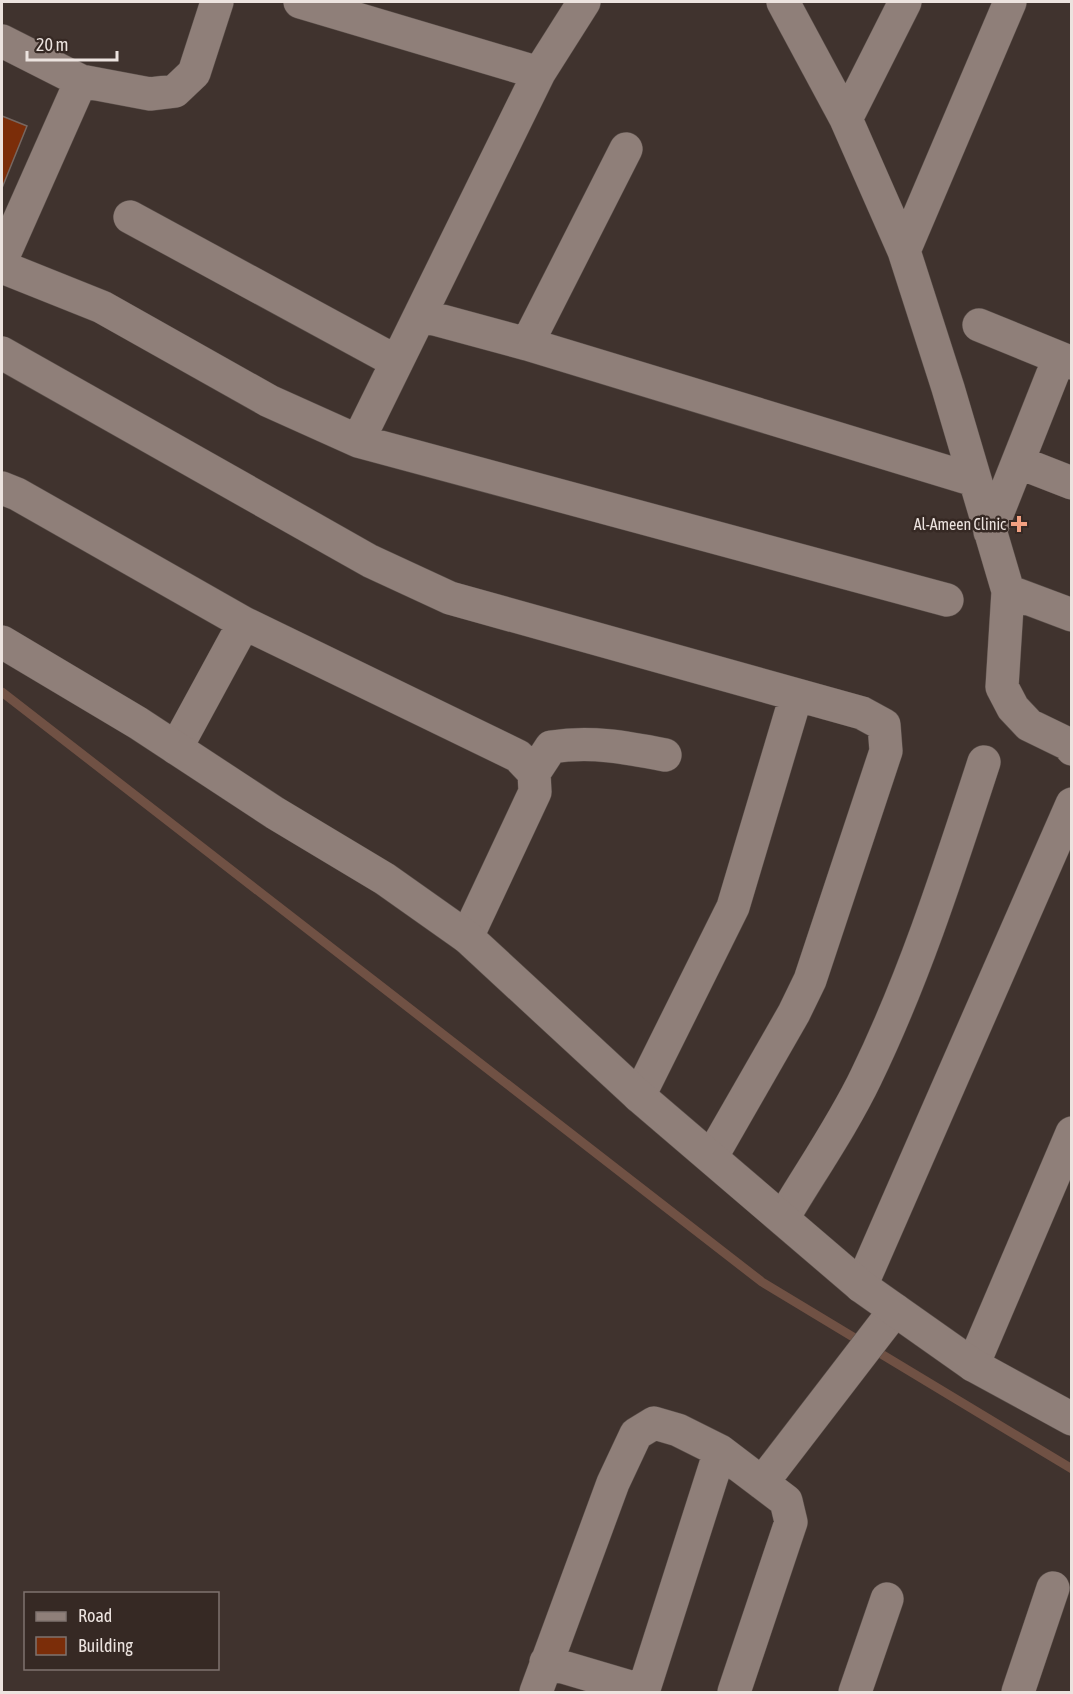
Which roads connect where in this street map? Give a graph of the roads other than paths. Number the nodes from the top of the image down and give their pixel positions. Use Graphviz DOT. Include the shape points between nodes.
graph roads {
  1 [pos="217,2"];
  2 [pos="300,2"];
  3 [pos="584,2"];
  4 [pos="905,2"];
  5 [pos="1011,2"];
  6 [pos="795,9"];
  7 [pos="2,41"];
  8 [pos="539,73"];
  9 [pos="81,81"];
  10 [pos="846,119"];
  11 [pos="626,149"];
  12 [pos="130,217"];
  13 [pos="904,251"];
  14 [pos="2,259"];
  15 [pos="2,267"];
  16 [pos="420,315"];
  17 [pos="979,325"];
  18 [pos="527,344"];
  19 [pos="2,352"];
  20 [pos="1065,361"];
  21 [pos="397,362"];
  22 [pos="358,441"];
  23 [pos="1018,462"];
  24 [pos="974,480"];
  25 [pos="1071,483"];
  26 [pos="2,488"];
  27 [pos="990,532"];
  28 [pos="1008,591"];
  29 [pos="947,600"];
  30 [pos="1071,615"];
  31 [pos="244,623"];
  32 [pos="2,642"];
  33 [pos="796,696"];
  34 [pos="176,748"];
  35 [pos="1071,749"];
  36 [pos="665,755"];
  37 [pos="984,762"];
  38 [pos="534,773"];
  39 [pos="1071,804"];
  40 [pos="1064,841"];
  41 [pos="467,938"];
  42 [pos="639,1096"];
  43 [pos="1071,1134"];
  44 [pos="712,1156"];
  45 [pos="783,1218"];
  46 [pos="861,1286"];
  47 [pos="887,1320"];
  48 [pos="973,1365"];
  49 [pos="1071,1419"];
  50 [pos="720,1451"];
  51 [pos="762,1483"];
  52 [pos="1053,1588"];
  53 [pos="887,1599"];
  54 [pos="546,1662"];
  55 [pos="536,1692"];
  56 [pos="644,1692"];
  57 [pos="734,1692"];
  58 [pos="855,1692"];
  59 [pos="1018,1692"];
  1 -- 9 [label="street" via="194,72 175,91 150,94"];
  2 -- 8 [label="street"];
  3 -- 8 [label="street"];
  4 -- 10 [label="street"];
  5 -- 13 [label="street"];
  6 -- 10 [label="street"];
  7 -- 9 [label="street"];
  8 -- 16 [label="street"];
  9 -- 14 [label="street"];
  10 -- 13 [label="street"];
  11 -- 18 [label="street"];
  12 -- 21 [label="street"];
  13 -- 24 [label="street"];
  15 -- 22 [label="street" via="102,308 269,401"];
  16 -- 18 [label="street"];
  16 -- 21 [label="street"];
  17 -- 20 [label="street"];
  18 -- 24 [label="street"];
  19 -- 33 [label="street" via="370,561 450,598"];
  20 -- 23 [label="street"];
  21 -- 22 [label="street"];
  22 -- 29 [label="street"];
  23 -- 25 [label="street"];
  23 -- 27 [label="street"];
  24 -- 27 [label="street"];
  26 -- 31 [label="street"];
  27 -- 28 [label="street"];
  28 -- 30 [label="street"];
  28 -- 35 [label="street" via="1002,687 1013,708 1029,725"];
  31 -- 34 [label="street"];
  31 -- 38 [label="street" via="518,756"];
  32 -- 34 [label="street"];
  33 -- 42 [label="street" via="733,906"];
  33 -- 44 [label="street" via="862,713 884,725 886,751 810,980"];
  34 -- 41 [label="street" via="385,879"];
  36 -- 38 [label="street" via="608,744 579,743 551,747"];
  37 -- 45 [label="street" via="934,917 904,994 865,1079"];
  38 -- 41 [label="street" via="535,792"];
  39 -- 40 [label="street"];
  40 -- 46 [label="street"];
  41 -- 42 [label="street"];
  42 -- 44 [label="street"];
  43 -- 48 [label="street"];
  44 -- 45 [label="street"];
  45 -- 46 [label="street"];
  46 -- 47 [label="street"];
  47 -- 48 [label="street"];
  47 -- 51 [label="street"];
  48 -- 49 [label="street"];
  50 -- 51 [label="street"];
  50 -- 54 [label="street" via="654,1423 636,1434 612,1483"];
  50 -- 56 [label="street"];
  51 -- 57 [label="street" via="786,1501 791,1522"];
  52 -- 59 [label="street"];
  53 -- 58 [label="street"];
  54 -- 55 [label="street"];
  54 -- 56 [label="street"];
}
